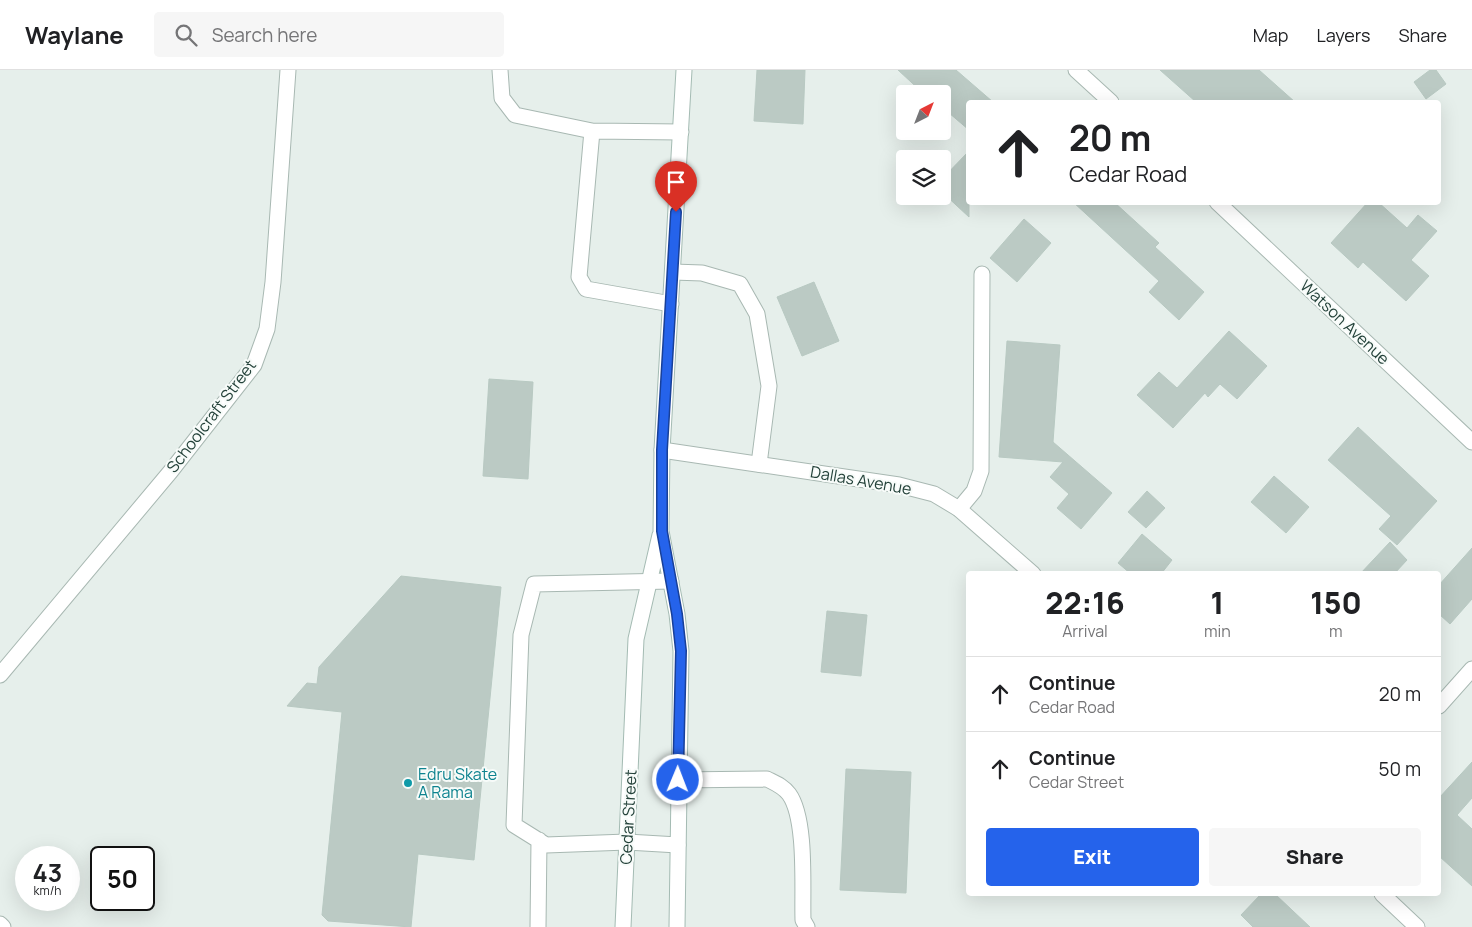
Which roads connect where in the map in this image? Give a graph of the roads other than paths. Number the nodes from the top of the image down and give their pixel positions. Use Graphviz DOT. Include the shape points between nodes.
graph roads {
  1 [pos="288,70"];
  2 [pos="500,70"];
  3 [pos="684,70"];
  4 [pos="1076,70"];
  5 [pos="1109,100"];
  6 [pos="592,132"];
  7 [pos="681,132"];
  8 [pos="1220,205"];
  9 [pos="673,272"];
  10 [pos="982,274"];
  11 [pos="671,304"];
  12 [pos="1472,442"];
  13 [pos="662,450"];
  14 [pos="759,464"];
  15 [pos="959,509"];
  16 [pos="662,531"];
  17 [pos="1030,571"];
  18 [pos="649,581"];
  19 [pos="671,581"];
  20 [pos="1472,669"];
  21 [pos="0,675"];
  22 [pos="1441,704"];
  23 [pos="678,780"];
  24 [pos="539,840"];
  25 [pos="627,842"];
  26 [pos="678,845"];
  27 [pos="1384,896"];
  28 [pos="0,924"];
  29 [pos="3,927"];
  30 [pos="538,927"];
  31 [pos="623,927"];
  32 [pos="677,927"];
  33 [pos="807,927"];
  34 [pos="1417,927"];
  1 -- 21 [label="street, Schoolcraft Street" via="273,282 267,329 254,365"];
  2 -- 6 [label="street" via="502,98 515,115"];
  3 -- 7 [label="street"];
  4 -- 5 [label="street"];
  6 -- 7 [label="street"];
  6 -- 11 [label="street" via="580,277 586,289"];
  7 -- 9 [label="street"];
  8 -- 12 [label="street, Watson Avenue"];
  9 -- 11 [label="street"];
  9 -- 14 [label="street" via="702,273 740,284 757,314 769,386"];
  10 -- 15 [label="street" via="981,471 974,491"];
  11 -- 13 [label="street"];
  13 -- 14 [label="street, Dallas Avenue"];
  13 -- 16 [label="street"];
  14 -- 15 [label="street, Dallas Avenue" via="899,485 934,494"];
  15 -- 17 [label="street, Dallas Avenue"];
  16 -- 18 [label="street, Cedar Street"];
  16 -- 19 [label="street"];
  18 -- 19 [label="street"];
  18 -- 24 [label="street" via="534,584 520,635 514,826"];
  18 -- 25 [label="street, Cedar Street" via="636,639"];
  19 -- 23 [label="street" via="681,651"];
  20 -- 22 [label="street"];
  23 -- 26 [label="street"];
  23 -- 33 [label="street" via="767,779 789,794 796,808 801,836 803,920"];
  24 -- 25 [label="street" via="546,845"];
  24 -- 30 [label="street"];
  25 -- 26 [label="street"];
  25 -- 31 [label="street, Cedar Street"];
  26 -- 32 [label="street"];
  27 -- 34 [label="street"];
  28 -- 29 [label="street"];
}
